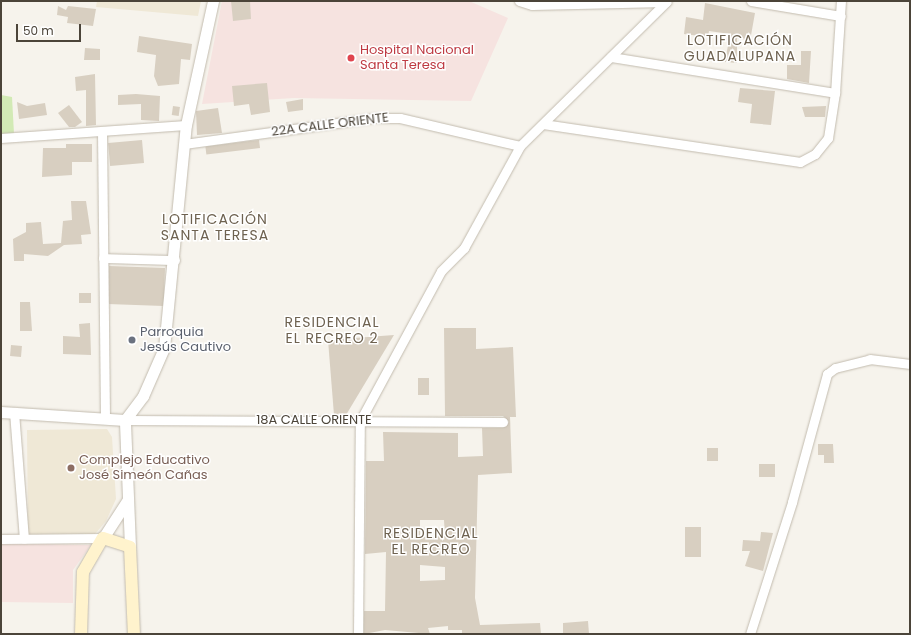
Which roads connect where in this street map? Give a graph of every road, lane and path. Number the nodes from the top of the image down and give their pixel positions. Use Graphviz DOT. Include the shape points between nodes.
graph roads {
  1 [pos="213,1"];
  2 [pos="519,1"];
  3 [pos="751,1"];
  4 [pos="841,1"];
  5 [pos="666,2"];
  6 [pos="841,16"];
  7 [pos="610,57"];
  8 [pos="835,93"];
  9 [pos="543,124"];
  10 [pos="186,125"];
  11 [pos="102,131"];
  12 [pos="1,138"];
  13 [pos="184,144"];
  14 [pos="520,146"];
  15 [pos="104,258"];
  16 [pos="175,260"];
  17 [pos="910,364"];
  18 [pos="1,412"];
  19 [pos="14,412"];
  20 [pos="105,417"];
  21 [pos="125,420"];
  22 [pos="360,421"];
  23 [pos="503,422"];
  24 [pos="127,501"];
  25 [pos="103,538"];
  26 [pos="1,539"];
  27 [pos="24,539"];
  28 [pos="130,547"];
  29 [pos="81,634"];
  30 [pos="134,634"];
  31 [pos="358,634"];
  32 [pos="750,634"];
  1 -- 10 [label="street"];
  2 -- 5 [label="street" via="532,5"];
  3 -- 6 [label="street"];
  4 -- 6 [label="street"];
  5 -- 7 [label="street"];
  6 -- 8 [label="street"];
  7 -- 8 [label="street"];
  7 -- 9 [label="street"];
  8 -- 9 [label="street" via="828,138 815,154 800,162"];
  9 -- 14 [label="street"];
  10 -- 11 [label="street"];
  10 -- 13 [label="street"];
  11 -- 12 [label="street"];
  11 -- 15 [label="street"];
  13 -- 14 [label="street, 22A CALLE ORIENTE" via="375,118 400,118"];
  13 -- 16 [label="street"];
  14 -- 22 [label="street" via="464,248 441,271"];
  15 -- 16 [label="street"];
  15 -- 20 [label="street"];
  16 -- 21 [label="street" via="164,348 143,396"];
  17 -- 32 [label="street" via="870,359 835,368 827,374 792,502"];
  18 -- 19 [label="street"];
  19 -- 20 [label="street"];
  19 -- 27 [label="street"];
  20 -- 21 [label="street"];
  21 -- 22 [label="street, 18A CALLE ORIENTE"];
  21 -- 24 [label="street"];
  22 -- 23 [label="street, 18A CALLE ORIENTE"];
  22 -- 31 [label="street"];
  24 -- 25 [label="street"];
  24 -- 28 [label="street"];
  25 -- 27 [label="street"];
  25 -- 28 [label="main road"];
  25 -- 29 [label="main road" via="83,572"];
  26 -- 27 [label="street"];
  28 -- 30 [label="main road"];
}
